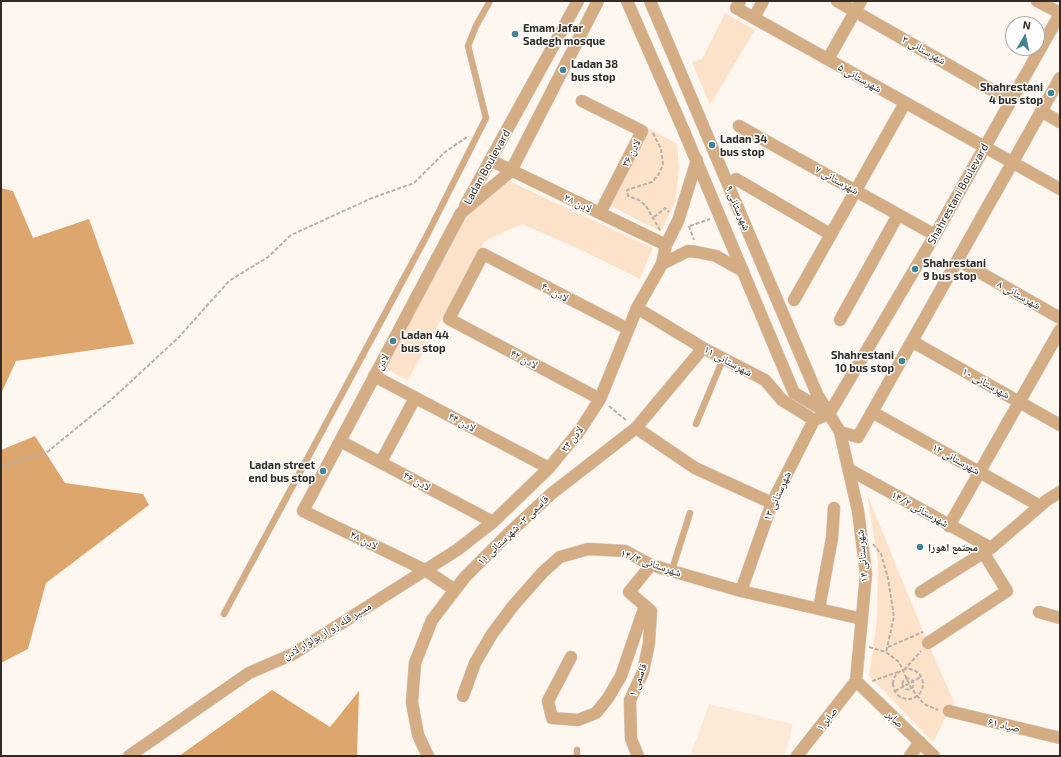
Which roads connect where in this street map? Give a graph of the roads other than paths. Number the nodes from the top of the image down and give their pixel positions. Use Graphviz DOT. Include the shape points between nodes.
graph roads {
  1 [pos="490,1"];
  2 [pos="578,1"];
  3 [pos="598,1"];
  4 [pos="627,1"];
  5 [pos="650,1"];
  6 [pos="763,1"];
  7 [pos="837,1"];
  8 [pos="1037,1"];
  9 [pos="738,4"];
  10 [pos="858,6"];
  11 [pos="1060,14"];
  12 [pos="754,18"];
  13 [pos="828,59"];
  14 [pos="1060,78"];
  15 [pos="582,101"];
  16 [pos="1011,101"];
  17 [pos="905,103"];
  18 [pos="1041,111"];
  19 [pos="1060,122"];
  20 [pos="739,126"];
  21 [pos="984,147"];
  22 [pos="490,160"];
  23 [pos="697,160"];
  24 [pos="1012,162"];
  25 [pos="511,171"];
  26 [pos="736,179"];
  27 [pos="1060,189"];
  28 [pos="855,191"];
  29 [pos="461,213"];
  30 [pos="600,213"];
  31 [pos="898,215"];
  32 [pos="830,234"];
  33 [pos="935,236"];
  34 [pos="666,245"];
  35 [pos="958,260"];
  36 [pos="662,264"];
  37 [pos="743,271"];
  38 [pos="794,300"];
  39 [pos="637,308"];
  40 [pos="1060,318"];
  41 [pos="448,319"];
  42 [pos="840,320"];
  43 [pos="628,329"];
  44 [pos="1060,330"];
  45 [pos="913,342"];
  46 [pos="703,348"];
  47 [pos="722,359"];
  48 [pos="374,376"];
  49 [pos="415,398"];
  50 [pos="600,399"];
  51 [pos="1019,402"];
  52 [pos="872,412"];
  53 [pos="829,414"];
  54 [pos="814,420"];
  55 [pos="696,424"];
  56 [pos="1060,424"];
  57 [pos="636,428"];
  58 [pos="840,432"];
  59 [pos="340,441"];
  60 [pos="381,462"];
  61 [pos="549,468"];
  62 [pos="850,470"];
  63 [pos="980,472"];
  64 [pos="1060,492"];
  65 [pos="772,503"];
  66 [pos="1044,503"];
  67 [pos="1060,503"];
  68 [pos="834,508"];
  69 [pos="303,510"];
  70 [pos="690,513"];
  71 [pos="493,522"];
  72 [pos="950,526"];
  73 [pos="987,550"];
  74 [pos="650,565"];
  75 [pos="425,570"];
  76 [pos="672,570"];
  77 [pos="455,590"];
  78 [pos="741,591"];
  79 [pos="921,592"];
  80 [pos="645,606"];
  81 [pos="819,609"];
  82 [pos="1039,612"];
  83 [pos="224,614"];
  84 [pos="1060,618"];
  85 [pos="862,619"];
  86 [pos="926,638"];
  87 [pos="571,657"];
  88 [pos="856,682"];
  89 [pos="462,696"];
  90 [pos="949,711"];
  91 [pos="1060,738"];
  92 [pos="920,742"];
  93 [pos="129,756"];
  94 [pos="428,756"];
  95 [pos="638,756"];
  96 [pos="797,756"];
  97 [pos="910,756"];
  98 [pos="934,756"];
  1 -- 83 [label="lane" via="468,46 486,118 425,239"];
  2 -- 22 [label="street, Ladan Boulevard"];
  3 -- 25 [label="street, Ladan Boulevard"];
  4 -- 23 [label="street"];
  5 -- 53 [label="street, شهرستانی ۹" via="817,394"];
  6 -- 12 [label="street"];
  7 -- 10 [label="street, شهرستانی ۳"];
  8 -- 11 [label="street"];
  9 -- 12 [label="street, شهرستانی ۵"];
  10 -- 13 [label="street"];
  10 -- 16 [label="street, شهرستانی ۳"];
  11 -- 16 [label="street, Shahrestani Boulevard"];
  12 -- 13 [label="street, شهرستانی ۵"];
  13 -- 17 [label="street, شهرستانی ۵"];
  14 -- 18 [label="street"];
  15 -- 30 [label="street, لادن ۳۶" via="642,131"];
  16 -- 21 [label="street, Shahrestani Boulevard"];
  17 -- 21 [label="street, شهرستانی ۵"];
  17 -- 28 [label="street"];
  18 -- 19 [label="street"];
  18 -- 24 [label="street"];
  20 -- 28 [label="street, شهرستانی ۷"];
  21 -- 24 [label="street, شهرستانی ۵"];
  21 -- 33 [label="street, Shahrestani Boulevard"];
  22 -- 25 [label="street, لادن ۳۸"];
  22 -- 29 [label="street, Ladan Boulevard"];
  23 -- 34 [label="street, لادن ۳۴" via="678,221"];
  23 -- 37 [label="street"];
  24 -- 27 [label="street, شهرستانی ۵"];
  24 -- 35 [label="street"];
  25 -- 29 [label="street, Ladan Boulevard"];
  25 -- 30 [label="street, لادن ۳۸"];
  26 -- 32 [label="street"];
  28 -- 31 [label="street, شهرستانی ۷"];
  28 -- 32 [label="street"];
  29 -- 48 [label="street, لادن"];
  30 -- 34 [label="street, لادن ۳۸"];
  31 -- 33 [label="street, شهرستانی ۷"];
  31 -- 42 [label="street"];
  32 -- 38 [label="street"];
  33 -- 53 [label="street, Shahrestani Boulevard"];
  34 -- 36 [label="street, لادن ۳۴"];
  35 -- 40 [label="street, شهرستانی ۸"];
  35 -- 45 [label="street"];
  36 -- 37 [label="street" via="688,251 716,256"];
  36 -- 39 [label="street, لادن ۳۴"];
  37 -- 53 [label="street" via="794,392"];
  39 -- 43 [label="street, لادن ۳۴"];
  39 -- 46 [label="street, شهرستانی ۱۱"];
  41 -- 43 [label="street, لادن ۴۰" via="483,254"];
  41 -- 50 [label="street, لادن ۴۲"];
  43 -- 50 [label="street, لادن ۳۴"];
  44 -- 51 [label="street"];
  45 -- 51 [label="street, شهرستانی ۱۰"];
  45 -- 52 [label="street"];
  46 -- 47 [label="street, شهرستانی ۱۱"];
  46 -- 57 [label="street, قاسمی ۳- شهرستانی ۱۱"];
  47 -- 54 [label="street, شهرستانی ۱۱" via="765,380 782,400"];
  47 -- 55 [label="lane"];
  48 -- 49 [label="street, لادن ۴۴"];
  48 -- 59 [label="street, لادن"];
  49 -- 60 [label="street"];
  49 -- 61 [label="street, لادن ۴۴"];
  50 -- 61 [label="street, لادن ۳۴" via="580,430"];
  51 -- 56 [label="street, شهرستانی ۱۰"];
  51 -- 63 [label="street"];
  52 -- 58 [label="street" via="858,437"];
  52 -- 63 [label="street, شهرستانی ۱۲"];
  53 -- 54 [label="street"];
  53 -- 58 [label="street, شهرستانی ۹"];
  54 -- 65 [label="street, شهرستانی ۱۳"];
  57 -- 65 [label="street" via="696,468"];
  57 -- 77 [label="street, قاسمی ۳- شهرستانی ۱۱" via="550,494 475,566"];
  58 -- 62 [label="street, شهرستانی ۱۴"];
  59 -- 60 [label="street, لادن ۴۶"];
  59 -- 69 [label="street, لادن"];
  60 -- 71 [label="street, لادن ۴۶"];
  61 -- 71 [label="street, لادن ۳۴"];
  62 -- 72 [label="street, شهرستانی ۱۴/۲"];
  62 -- 85 [label="street, شهرستانی ۱۴" via="866,574"];
  63 -- 66 [label="street, شهرستانی ۱۲"];
  63 -- 72 [label="street"];
  64 -- 66 [label="street"];
  65 -- 78 [label="street, شهرستانی ۱۳"];
  66 -- 67 [label="street, شهرستانی ۱۲"];
  66 -- 73 [label="street"];
  68 -- 81 [label="street" via="832,538"];
  69 -- 75 [label="street, لادن ۴۸"];
  70 -- 76 [label="lane"];
  71 -- 75 [label="street, لادن ۳۴" via="457,550"];
  72 -- 73 [label="street, شهرستانی ۱۴/۲"];
  73 -- 79 [label="street"];
  73 -- 86 [label="street" via="1007,592"];
  74 -- 76 [label="street, شهرستانی ۱۴/۳"];
  74 -- 80 [label="street" via="629,592"];
  74 -- 89 [label="street, شهرستانی ۱۴/۳" via="625,551 588,549 560,557 543,572 492,634 474,664"];
  75 -- 77 [label="street, لادن ۴۸"];
  75 -- 93 [label="street, مسیر قله زو از بولوار لادن" via="293,654 249,673"];
  76 -- 78 [label="street, شهرستانی ۱۴/۳"];
  77 -- 94 [label="street, قاسمی ۳- شهرستانی ۱۱" via="432,620 415,663 412,702 418,735"];
  78 -- 81 [label="street, شهرستانی ۱۴/۳"];
  80 -- 87 [label="street" via="621,676 596,713 578,720 552,718 548,701"];
  80 -- 95 [label="street, قاسمی ۱" via="651,611 648,643 643,672 630,700 630,739"];
  81 -- 85 [label="street, شهرستانی ۱۴/۳"];
  82 -- 84 [label="street"];
  85 -- 88 [label="street, شهرستانی ۱۴"];
  88 -- 92 [label="street, صابر"];
  88 -- 96 [label="street, صابر ۱"];
  90 -- 91 [label="street, صیاد ۶۱"];
  92 -- 97 [label="street"];
  92 -- 98 [label="street, صابر"];
}
